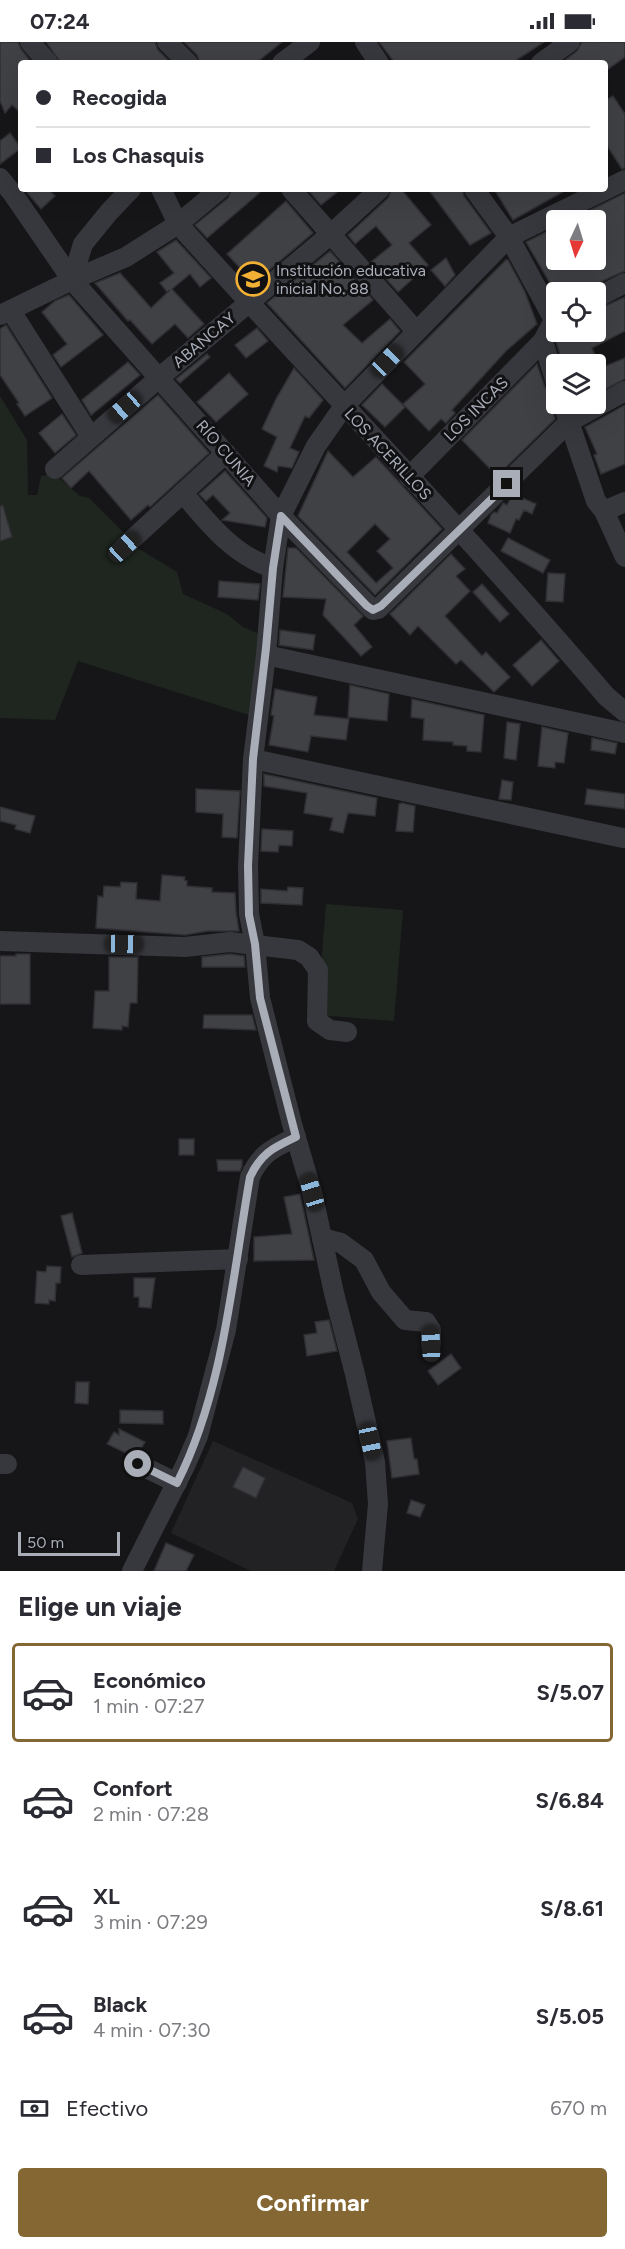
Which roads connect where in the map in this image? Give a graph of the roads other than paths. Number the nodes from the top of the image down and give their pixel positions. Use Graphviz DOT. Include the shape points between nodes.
graph roads {
  1 [pos="30,42"];
  2 [pos="167,42"];
  3 [pos="310,42"];
  4 [pos="570,42"];
  5 [pos="543,54"];
  6 [pos="45,60"];
  7 [pos="185,60"];
  8 [pos="286,60"];
  9 [pos="0,178"];
  10 [pos="625,180"];
  11 [pos="608,188"];
  12 [pos="128,192"];
  13 [pos="162,192"];
  14 [pos="216,192"];
  15 [pos="294,192"];
  16 [pos="377,192"];
  17 [pos="476,192"];
  18 [pos="600,192"];
  19 [pos="178,224"];
  20 [pos="331,234"];
  21 [pos="508,237"];
  22 [pos="72,279"];
  23 [pos="625,283"];
  24 [pos="606,293"];
  25 [pos="248,303"];
  26 [pos="546,303"];
  27 [pos="6,313"];
  28 [pos="416,331"];
  29 [pos="546,336"];
  30 [pos="543,341"];
  31 [pos="547,354"];
  32 [pos="160,377"];
  33 [pos="625,391"];
  34 [pos="606,398"];
  35 [pos="344,406"];
  36 [pos="565,414"];
  37 [pos="566,414"];
  38 [pos="91,437"];
  39 [pos="226,453"];
  40 [pos="55,469"];
  41 [pos="408,477"];
  42 [pos="183,493"];
  43 [pos="625,502"];
  44 [pos="604,511"];
  45 [pos="281,516"];
  46 [pos="460,530"];
  47 [pos="124,547"];
  48 [pos="625,557"];
  49 [pos="273,568"];
  50 [pos="266,655"];
  51 [pos="625,712"];
  52 [pos="625,733"];
  53 [pos="253,759"];
  54 [pos="623,838"];
  55 [pos="0,941"];
  56 [pos="255,944"];
  57 [pos="347,1032"];
  58 [pos="296,1137"];
  59 [pos="322,1238"];
  60 [pos="238,1259"];
  61 [pos="81,1265"];
  62 [pos="431,1344"];
  63 [pos="138,1464"];
  64 [pos="177,1483"];
  65 [pos="132,1571"];
  66 [pos="373,1571"];
  1 -- 6 [label="street"];
  2 -- 7 [label="street"];
  3 -- 8 [label="street"];
  4 -- 5 [label="street"];
  9 -- 22 [label="street, RÍO CUNIA"];
  10 -- 11 [label="street"];
  12 -- 22 [label="street" via="83,244"];
  13 -- 19 [label="street, LOS ACERILLOS"];
  14 -- 19 [label="street"];
  15 -- 20 [label="street"];
  16 -- 20 [label="street, ABANCAY"];
  17 -- 21 [label="street"];
  18 -- 21 [label="street"];
  19 -- 22 [label="street" via="126,257"];
  19 -- 25 [label="street, LOS ACERILLOS"];
  20 -- 25 [label="street, ABANCAY"];
  20 -- 28 [label="street"];
  21 -- 26 [label="street"];
  21 -- 28 [label="street"];
  22 -- 27 [label="street"];
  22 -- 32 [label="street, RÍO CUNIA"];
  23 -- 24 [label="street"];
  25 -- 32 [label="street, ABANCAY"];
  25 -- 35 [label="street, LOS ACERILLOS"];
  27 -- 38 [label="street"];
  28 -- 35 [label="street"];
  29 -- 30 [label="street, LOS INCAS"];
  30 -- 31 [label="street"];
  30 -- 41 [label="street, LOS INCAS"];
  32 -- 38 [label="street, ABANCAY"];
  32 -- 39 [label="street, RÍO CUNIA"];
  33 -- 34 [label="street"];
  35 -- 41 [label="street, LOS ACERILLOS"];
  35 -- 45 [label="street" via="316,446"];
  36 -- 46 [label="street"];
  37 -- 44 [label="street" via="596,501"];
  38 -- 40 [label="street, ABANCAY"];
  39 -- 42 [label="street"];
  39 -- 45 [label="street, RÍO CUNIA"];
  41 -- 46 [label="street, LOS ACERILLOS"];
  42 -- 47 [label="street"];
  42 -- 49 [label="street" via="231,544"];
  43 -- 44 [label="street"];
  44 -- 48 [label="street"];
  45 -- 46 [label="street, RÍO CUNIA" via="373,610"];
  45 -- 49 [label="street"];
  46 -- 51 [label="street, LOS ACERILLOS" via="606,696"];
  49 -- 50 [label="street"];
  50 -- 52 [label="street"];
  50 -- 53 [label="street"];
  53 -- 54 [label="street"];
  53 -- 56 [label="street" via="248,866 249,915"];
  55 -- 56 [label="street" via="185,947 230,942"];
  56 -- 57 [label="street" via="298,950 309,957 318,970 318,1021 330,1030"];
  56 -- 58 [label="street" via="260,998"];
  58 -- 59 [label="street"];
  58 -- 60 [label="street" via="256,1162 250,1177"];
  59 -- 62 [label="street" via="341,1243 364,1260 381,1292 405,1320 426,1322 431,1330"];
  59 -- 66 [label="street" via="375,1462 378,1504"];
  60 -- 61 [label="street"];
  60 -- 64 [label="street" via="198,1436"];
  63 -- 64 [label="street"];
  64 -- 65 [label="street"];
}
